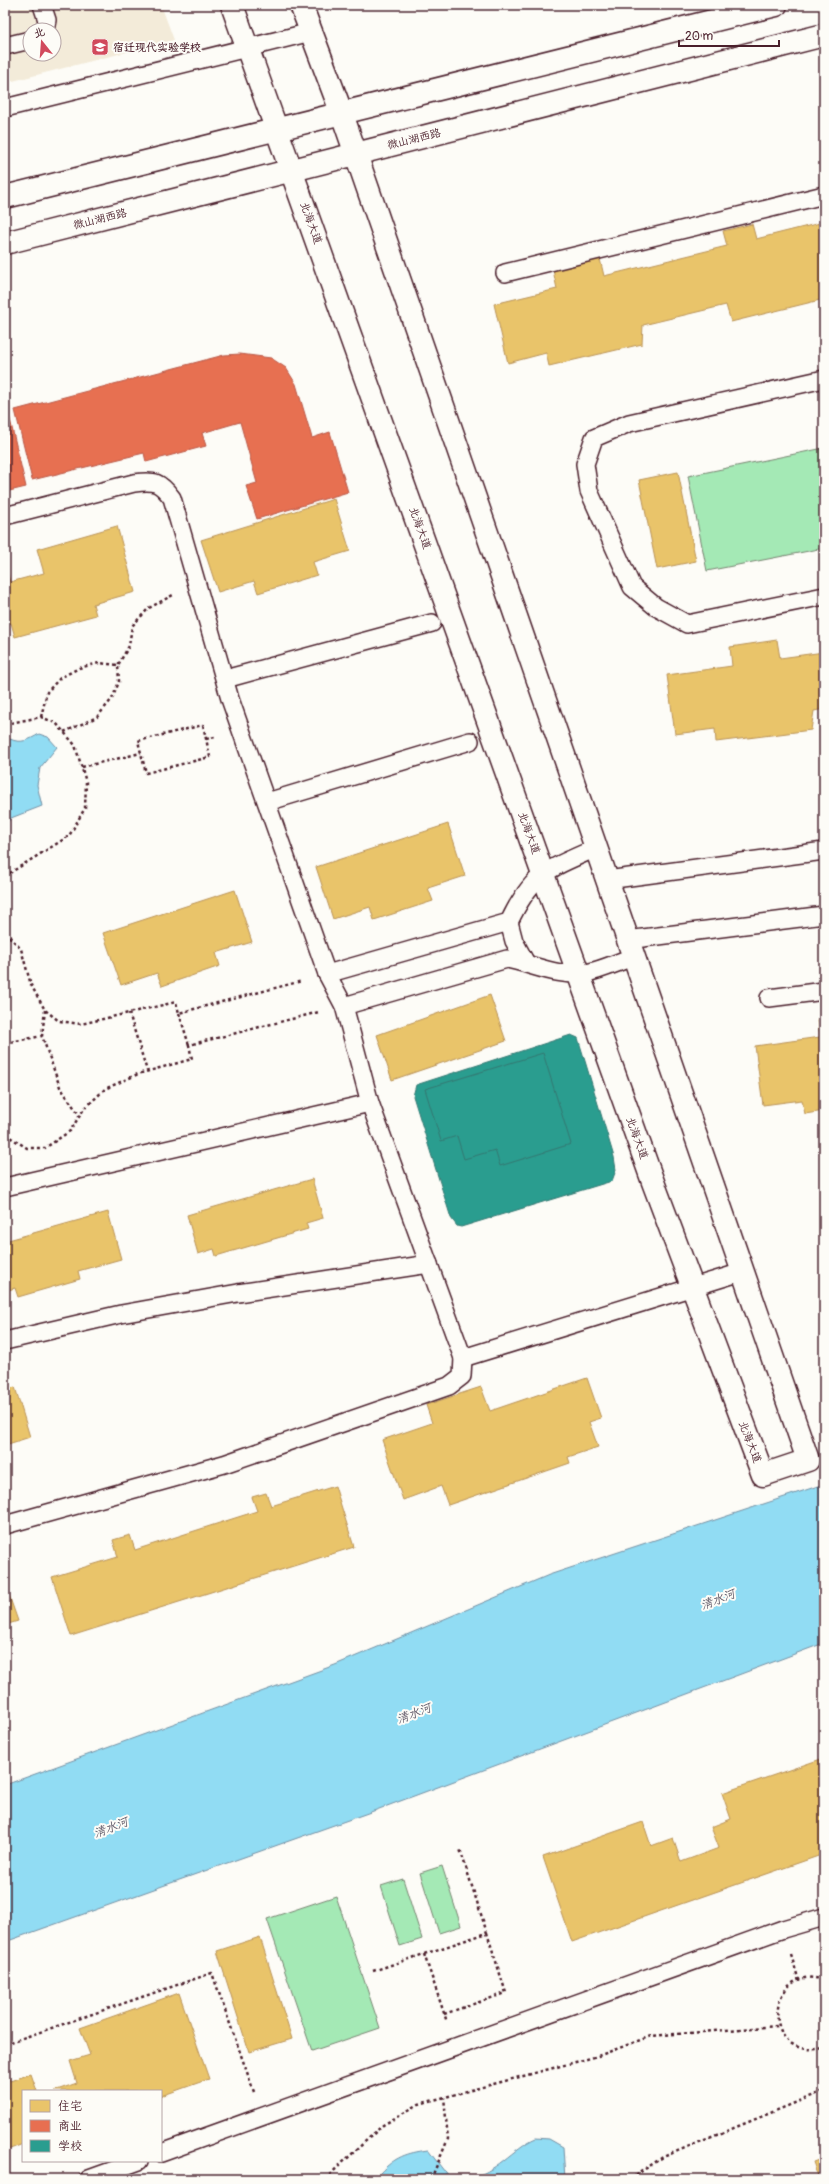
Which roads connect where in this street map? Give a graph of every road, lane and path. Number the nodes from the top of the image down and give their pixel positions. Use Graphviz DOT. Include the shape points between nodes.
graph roads {
  1 [pos="42,5"];
  2 [pos="232,5"];
  3 [pos="301,5"];
  4 [pos="776,5"];
  5 [pos="47,22"];
  6 [pos="311,32"];
  7 [pos="824,35"];
  8 [pos="22,42"];
  9 [pos="5,46"];
  10 [pos="248,48"];
  11 [pos="5,108"];
  12 [pos="342,114"];
  13 [pos="278,130"];
  14 [pos="355,154"];
  15 [pos="292,170"];
  16 [pos="824,195"];
  17 [pos="5,198"];
  18 [pos="5,243"];
  19 [pos="505,273"];
  20 [pos="824,379"];
  21 [pos="5,516"];
  22 [pos="196,581"];
  23 [pos="824,596"];
  24 [pos="432,623"];
  25 [pos="118,665"];
  26 [pos="225,679"];
  27 [pos="41,717"];
  28 [pos="5,724"];
  29 [pos="64,732"];
  30 [pos="470,741"];
  31 [pos="141,753"];
  32 [pos="82,767"];
  33 [pos="267,802"];
  34 [pos="596,848"];
  35 [pos="824,851"];
  36 [pos="543,873"];
  37 [pos="5,876"];
  38 [pos="607,880"];
  39 [pos="824,915"];
  40 [pos="509,922"];
  41 [pos="5,932"];
  42 [pos="630,948"];
  43 [pos="526,963"];
  44 [pos="328,974"];
  45 [pos="579,974"];
  46 [pos="824,991"];
  47 [pos="769,998"];
  48 [pos="344,1006"];
  49 [pos="45,1010"];
  50 [pos="179,1012"];
  51 [pos="129,1013"];
  52 [pos="42,1036"];
  53 [pos="5,1043"];
  54 [pos="189,1045"];
  55 [pos="146,1071"];
  56 [pos="370,1103"];
  57 [pos="80,1116"];
  58 [pos="5,1134"];
  59 [pos="5,1187"];
  60 [pos="429,1264"];
  61 [pos="742,1272"];
  62 [pos="692,1287"];
  63 [pos="5,1341"];
  64 [pos="463,1358"];
  65 [pos="5,1525"];
  66 [pos="460,1849"];
  67 [pos="824,1917"];
  68 [pos="487,1933"];
  69 [pos="424,1954"];
  70 [pos="372,1971"];
  71 [pos="824,1980"];
  72 [pos="444,2014"];
  73 [pos="778,2026"];
  74 [pos="5,2044"];
  75 [pos="455,2047"];
  76 [pos="824,2048"];
  77 [pos="824,2091"];
  78 [pos="444,2097"];
  79 [pos="262,2117"];
  80 [pos="162,2153"];
  81 [pos="136,2162"];
  82 [pos="89,2179"];
  83 [pos="325,2179"];
  84 [pos="431,2179"];
  85 [pos="630,2179"];
  1 -- 5 [label="lane"];
  2 -- 10 [label="street, 北海大道"];
  3 -- 6 [label="street, 北海大道"];
  4 -- 12 [label="street"];
  6 -- 10 [label="lane"];
  6 -- 12 [label="street, 北海大道"];
  7 -- 14 [label="street, 微山湖西路"];
  8 -- 9 [label="lane"];
  10 -- 11 [label="lane"];
  10 -- 13 [label="street, 北海大道"];
  12 -- 13 [label="street"];
  12 -- 14 [label="street, 北海大道"];
  13 -- 15 [label="street, 北海大道"];
  13 -- 17 [label="street"];
  14 -- 15 [label="street, 微山湖西路"];
  14 -- 34 [label="street, 北海大道"];
  15 -- 18 [label="street, 微山湖西路"];
  15 -- 36 [label="street, 北海大道"];
  16 -- 19 [label="lane"];
  20 -- 23 [label="lane" via="630,423 594,438 585,464 589,490 632,587 656,607 687,624"];
  21 -- 22 [label="lane" via="134,483 152,481 163,487 172,498"];
  22 -- 25 [label="path" via="149,608 132,626 129,646"];
  22 -- 26 [label="lane"];
  24 -- 26 [label="lane"];
  25 -- 27 [label="path" via="99,662 79,668 60,678 47,692"];
  25 -- 29 [label="path" via="119,682 112,699 97,716"];
  26 -- 33 [label="lane"];
  27 -- 28 [label="path"];
  27 -- 29 [label="path" via="56,723"];
  29 -- 32 [label="path" via="75,745"];
  30 -- 33 [label="lane"];
  31 -- 31 [label="path" via="146,773 210,756 203,725 138,741"];
  31 -- 32 [label="path"];
  32 -- 37 [label="path" via="86,782 85,808 69,836"];
  33 -- 44 [label="lane"];
  34 -- 36 [label="lane"];
  34 -- 38 [label="street, 北海大道"];
  35 -- 38 [label="lane"];
  36 -- 40 [label="lane" via="525,892"];
  36 -- 45 [label="street, 北海大道"];
  38 -- 42 [label="street, 北海大道"];
  39 -- 42 [label="lane"];
  40 -- 43 [label="lane" via="514,941"];
  40 -- 44 [label="lane"];
  41 -- 49 [label="path" via="21,949 31,985"];
  42 -- 45 [label="lane" via="587,973"];
  42 -- 61 [label="street, 北海大道"];
  43 -- 45 [label="lane" via="551,971"];
  43 -- 48 [label="lane" via="507,959"];
  44 -- 48 [label="lane"];
  44 -- 50 [label="path"];
  45 -- 62 [label="street, 北海大道"];
  46 -- 47 [label="lane"];
  48 -- 54 [label="path"];
  48 -- 56 [label="lane"];
  49 -- 51 [label="path" via="59,1021 81,1024"];
  49 -- 52 [label="path"];
  50 -- 51 [label="path" via="176,1002"];
  50 -- 54 [label="path"];
  51 -- 55 [label="path"];
  52 -- 53 [label="path"];
  52 -- 57 [label="path" via="60,1087"];
  54 -- 55 [label="path" via="192,1059"];
  55 -- 57 [label="path" via="105,1089"];
  56 -- 59 [label="lane"];
  56 -- 60 [label="lane"];
  57 -- 58 [label="path" via="70,1131 45,1148 27,1148"];
  60 -- 63 [label="lane" via="121,1314"];
  60 -- 64 [label="lane"];
  61 -- 62 [label="lane"];
  61 -- 62 [label="street, 北海大道" via="808,1460 763,1475"];
  62 -- 64 [label="lane"];
  64 -- 65 [label="lane" via="462,1376 450,1386 224,1464"];
  66 -- 68 [label="path"];
  67 -- 75 [label="lane" via="783,1929"];
  68 -- 69 [label="path"];
  68 -- 72 [label="path" via="506,1993"];
  69 -- 70 [label="path"];
  69 -- 72 [label="path"];
  71 -- 73 [label="path" via="805,1978 784,1991 778,2002"];
  72 -- 75 [label="path"];
  73 -- 76 [label="path" via="792,2044 814,2050"];
  73 -- 78 [label="path" via="651,2036 598,2056"];
  74 -- 79 [label="path" via="212,1973"];
  75 -- 79 [label="lane"];
  77 -- 85 [label="path" via="663,2157"];
  78 -- 83 [label="path" via="419,2104 383,2125"];
  78 -- 84 [label="path" via="448,2139"];
  79 -- 80 [label="lane"];
  81 -- 82 [label="lane"];
}
